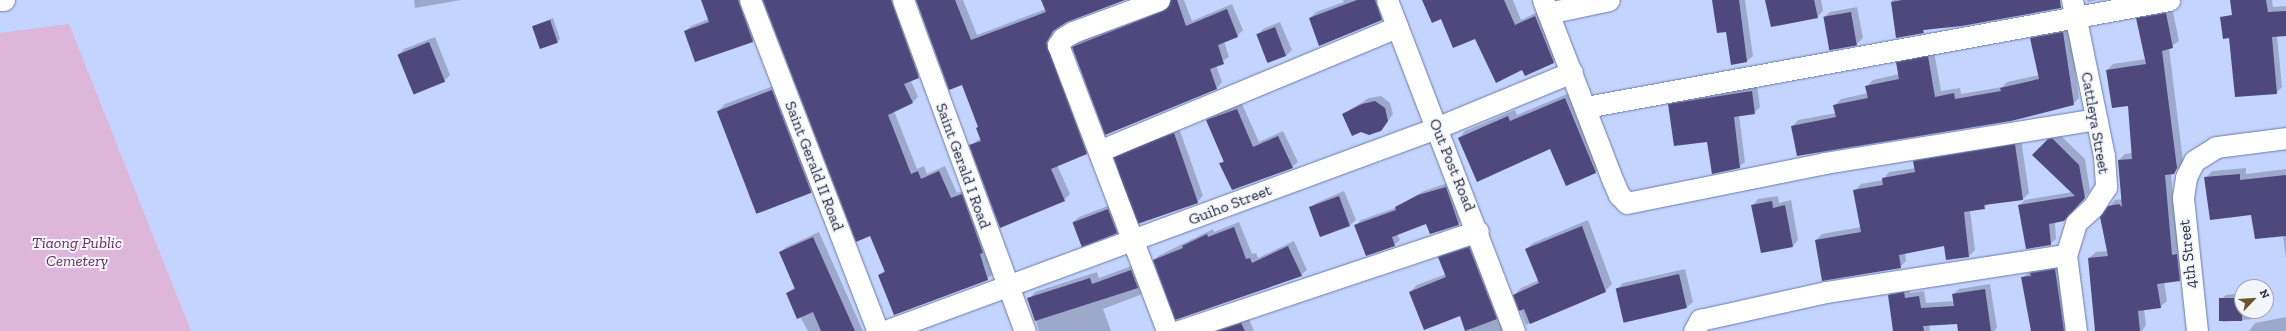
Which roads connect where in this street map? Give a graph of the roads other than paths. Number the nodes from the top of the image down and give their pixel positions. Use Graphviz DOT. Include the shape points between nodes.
graph roads {
  1 [pos="0,0"];
  2 [pos="4,0"];
  3 [pos="750,0"];
  4 [pos="903,0"];
  5 [pos="1159,0"];
  6 [pos="1387,0"];
  7 [pos="1609,0"];
  8 [pos="2169,0"];
  9 [pos="1546,6"];
  10 [pos="2074,9"];
  11 [pos="1398,27"];
  12 [pos="1572,72"];
  13 [pos="1586,107"];
  14 [pos="2096,119"];
  15 [pos="1436,128"];
  16 [pos="2286,138"];
  17 [pos="1099,151"];
  18 [pos="1478,231"];
  19 [pos="1134,241"];
  20 [pos="2066,255"];
  21 [pos="1007,287"];
  22 [pos="1508,329"];
  23 [pos="878,331"];
  24 [pos="884,331"];
  25 [pos="1025,331"];
  26 [pos="1167,331"];
  27 [pos="1179,331"];
  28 [pos="1694,331"];
  29 [pos="2076,331"];
  30 [pos="2197,331"];
  1 -- 2 [label="main road"];
  3 -- 23 [label="street, Saint Gerald II Road"];
  4 -- 21 [label="street, Saint Gerald I Road"];
  5 -- 17 [label="street" via="1072,32 1058,45"];
  6 -- 11 [label="street, Out Post Road"];
  7 -- 9 [label="street"];
  8 -- 10 [label="street"];
  9 -- 12 [label="street"];
  10 -- 13 [label="street"];
  10 -- 14 [label="street, Cattleya Street"];
  11 -- 15 [label="street, Out Post Road"];
  11 -- 17 [label="street"];
  12 -- 13 [label="street"];
  12 -- 15 [label="street, Guiho Street"];
  13 -- 14 [label="street" via="1613,181 1619,195 1627,203 1825,164"];
  14 -- 20 [label="street, Cattleya Street" via="2104,156 2106,187 2093,207 2076,223"];
  15 -- 18 [label="street, Out Post Road"];
  15 -- 19 [label="street, Guiho Street"];
  16 -- 30 [label="street, 4th Street" via="2216,147 2194,161 2186,177 2183,197"];
  17 -- 19 [label="street"];
  18 -- 22 [label="street, Out Post Road"];
  18 -- 27 [label="street"];
  19 -- 21 [label="street, Guiho Street"];
  19 -- 26 [label="street"];
  20 -- 28 [label="street" via="1826,292 1700,320"];
  20 -- 29 [label="street, Cattleya Street"];
  21 -- 24 [label="street, Guiho Street"];
  21 -- 25 [label="street, Saint Gerald I Road"];
}
